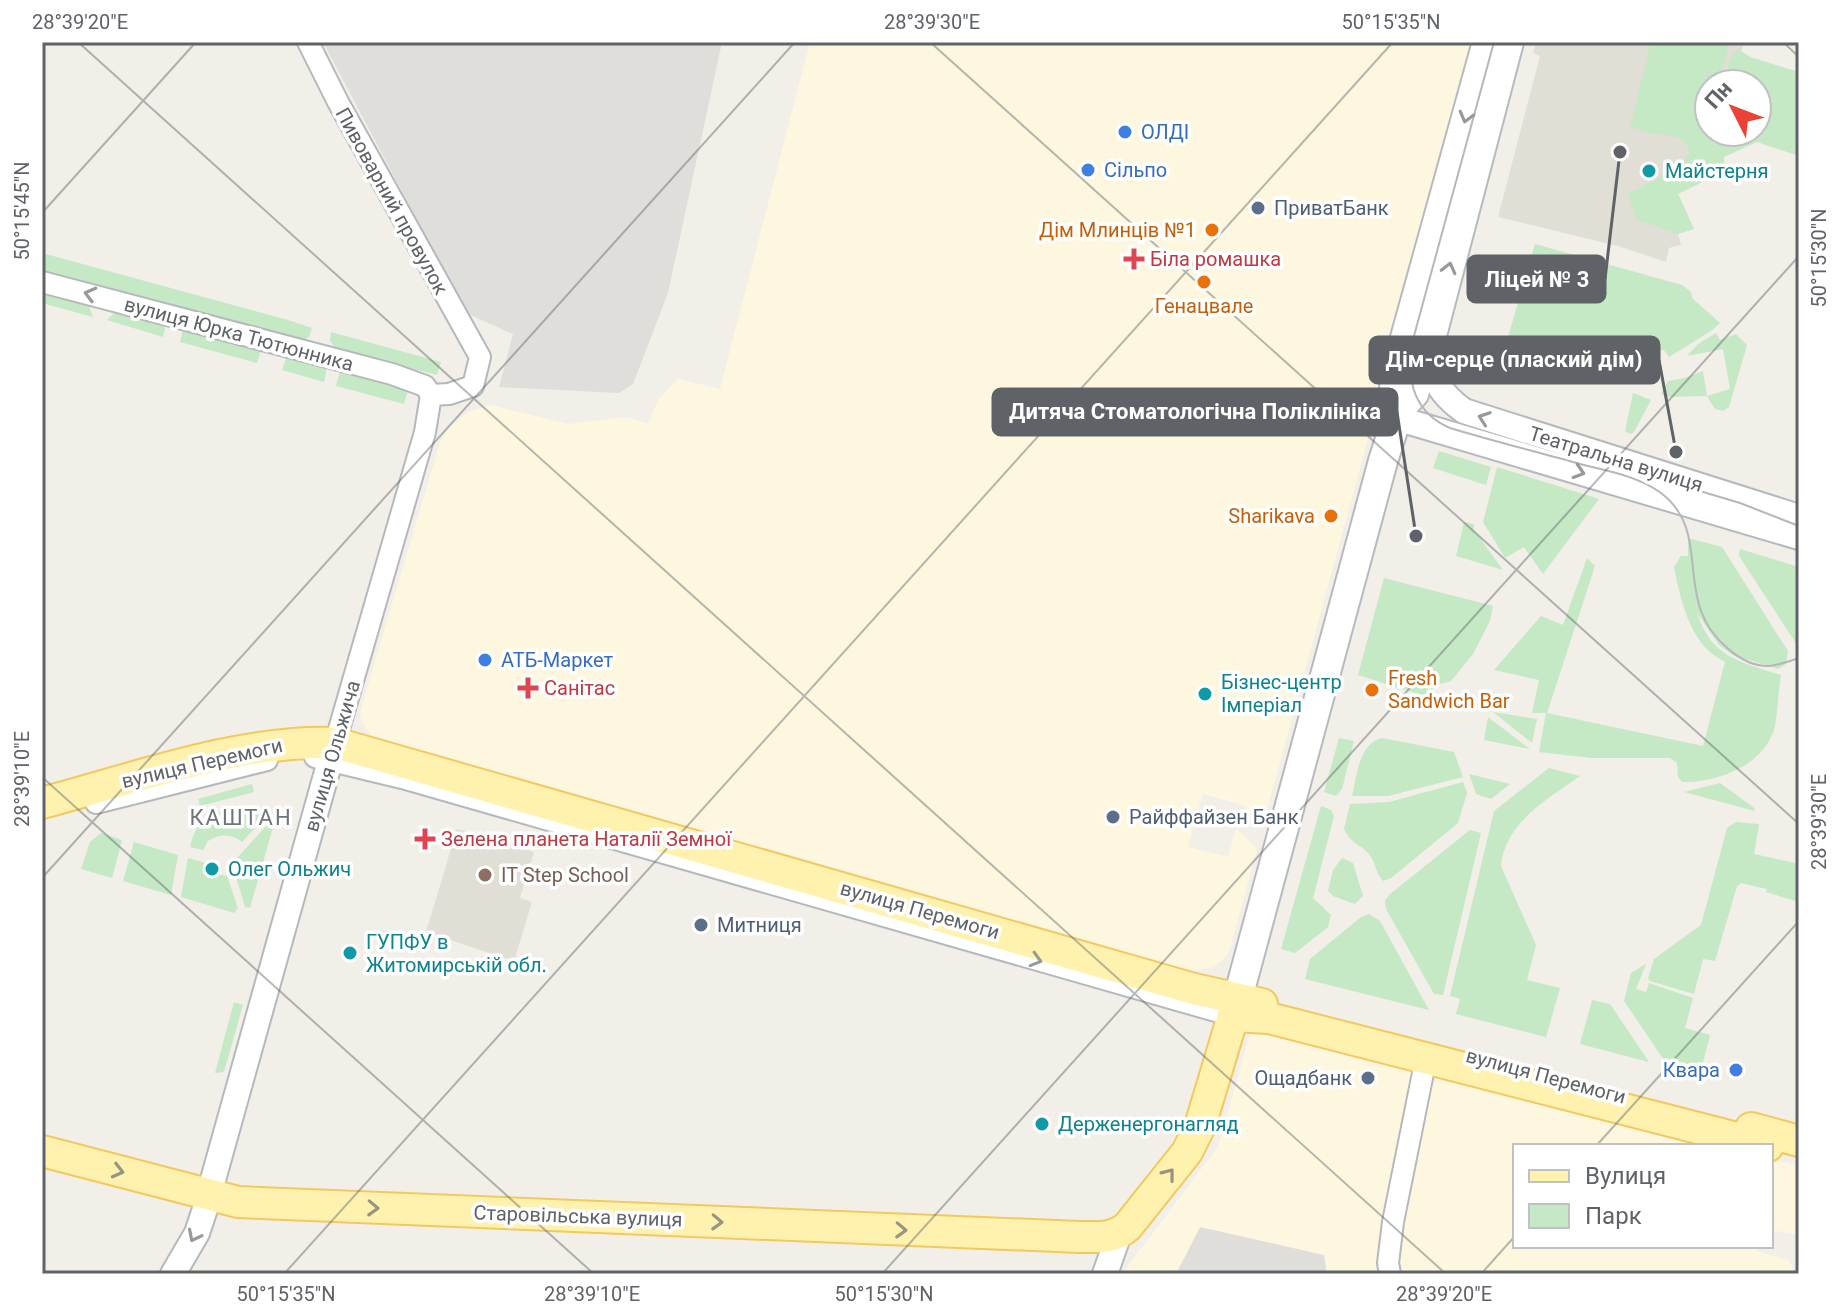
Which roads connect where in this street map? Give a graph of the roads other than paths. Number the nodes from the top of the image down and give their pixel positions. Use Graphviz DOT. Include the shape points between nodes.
graph roads {
  1 [pos="308,42"];
  2 [pos="1487,42"];
  3 [pos="1509,42"];
  4 [pos="42,282"];
  5 [pos="1430,343"];
  6 [pos="431,395"];
  7 [pos="1398,413"];
  8 [pos="1799,517"];
  9 [pos="1799,537"];
  10 [pos="333,751"];
  11 [pos="42,803"];
  12 [pos="42,817"];
  13 [pos="1235,1008"];
  14 [pos="1426,1058"];
  15 [pos="1799,1141"];
  16 [pos="1762,1144"];
  17 [pos="1773,1147"];
  18 [pos="42,1151"];
  19 [pos="1799,1154"];
  20 [pos="209,1194"];
  21 [pos="1119,1234"];
  22 [pos="173,1274"];
  23 [pos="1105,1274"];
  24 [pos="1390,1274"];
  1 -- 6 [label="street, Пивоварний провулок" via="480,357 473,386"];
  2 -- 7 [label="main road, one-way" via="1395,374"];
  5 -- 3 [label="main road, one-way"];
  6 -- 4 [label="street, вулиця Юрка Тютюнника, one-way" via="425,386 392,374"];
  5 -- 7 [label="main road" via="1414,394"];
  8 -- 5 [label="street, Театральна вулиця, one-way" via="1464,411 1438,386"];
  6 -- 10 [label="street, вулиця Ольжича" via="425,432"];
  7 -- 9 [label="street, Театральна вулиця, one-way"];
  7 -- 13 [label="main road"];
  10 -- 11 [label="main road, вулиця Перемоги" via="284,743"];
  10 -- 12 [label="street, вулиця Перемоги" via="269,760"];
  10 -- 13 [label="main road, вулиця Перемоги"];
  10 -- 20 [label="street, вулиця Ольжича"];
  13 -- 14 [label="main road, вулиця Перемоги"];
  13 -- 15 [label="main road, вулиця Перемоги" via="1421,1043"];
  21 -- 13 [label="main road, one-way" via="1187,1152 1200,1126"];
  14 -- 16 [label="main road, вулиця Перемоги"];
  14 -- 24 [label="street" via="1393,1222"];
  17 -- 19 [label="main road, вулиця Перемоги"];
  18 -- 20 [label="main road, Старовільська вулиця, one-way"];
  20 -- 21 [label="main road, Старовільська вулиця, one-way" via="238,1202 344,1207 1071,1237"];
  20 -- 22 [label="street, вулиця Ольжича, one-way" via="197,1233"];
  21 -- 23 [label="street"];
}
